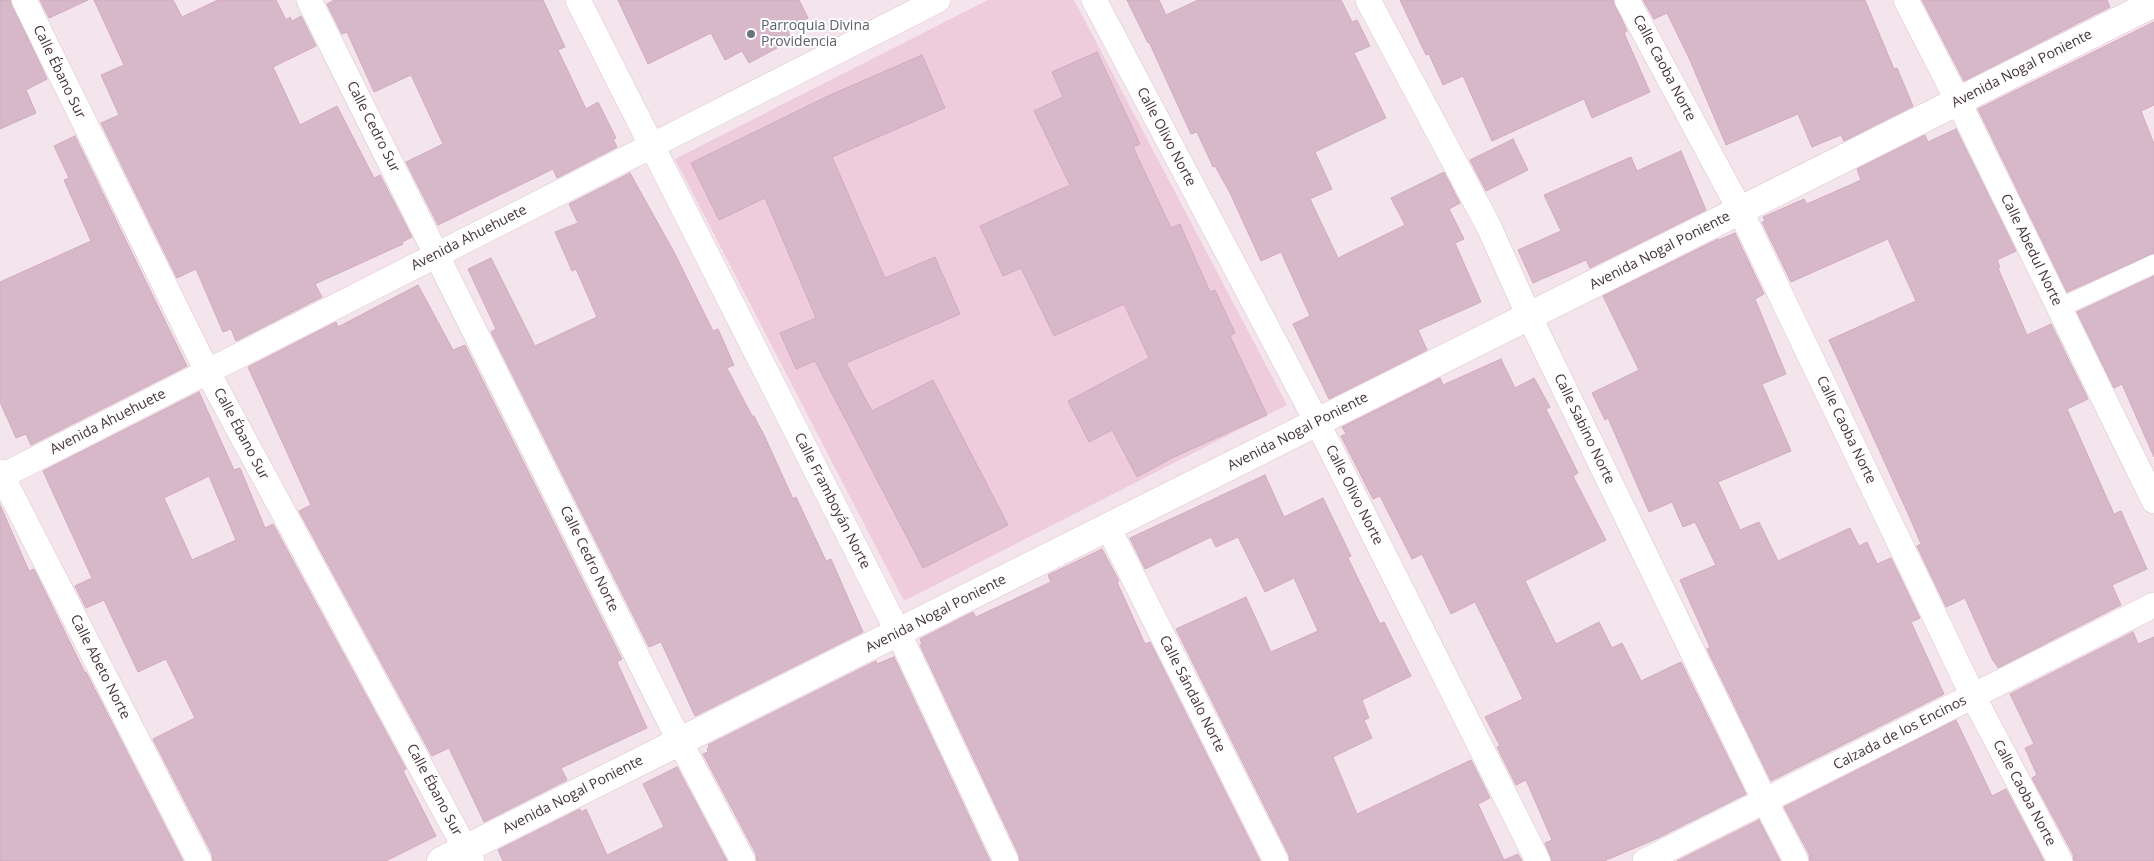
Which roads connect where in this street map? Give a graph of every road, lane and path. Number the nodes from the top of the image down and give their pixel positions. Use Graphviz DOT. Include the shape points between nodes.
graph roads {
  1 [pos="24,0"];
  2 [pos="309,0"];
  3 [pos="578,0"];
  4 [pos="938,0"];
  5 [pos="1094,0"];
  6 [pos="1368,0"];
  7 [pos="1627,0"];
  8 [pos="1906,0"];
  9 [pos="2154,3"];
  10 [pos="1958,101"];
  11 [pos="652,145"];
  12 [pos="1740,210"];
  13 [pos="437,255"];
  14 [pos="2154,264"];
  15 [pos="2059,308"];
  16 [pos="1529,316"];
  17 [pos="207,371"];
  18 [pos="1317,422"];
  19 [pos="1,475"];
  20 [pos="2154,501"];
  21 [pos="1108,527"];
  22 [pos="2154,605"];
  23 [pos="898,632"];
  24 [pos="1973,696"];
  25 [pos="680,742"];
  26 [pos="1765,801"];
  27 [pos="469,855"];
  28 [pos="199,861"];
  29 [pos="441,861"];
  30 [pos="743,861"];
  31 [pos="1006,861"];
  32 [pos="1276,861"];
  33 [pos="1538,861"];
  34 [pos="1645,861"];
  35 [pos="1796,861"];
  36 [pos="2060,861"];
  1 -- 17 [label="street, Calle Ébano Sur"];
  2 -- 13 [label="street, Calle Cedro Sur"];
  3 -- 11 [label="street, Calle Framboyán Norte"];
  4 -- 11 [label="street, Avenida Ahuehuete"];
  5 -- 18 [label="street, Calle Olivo Norte"];
  6 -- 16 [label="street, Calle Sabino Norte" via="1489,227"];
  7 -- 12 [label="street, Calle Caoba Norte"];
  8 -- 10 [label="street, Calle Abedul Norte"];
  9 -- 10 [label="street, Avenida Nogal Poniente"];
  10 -- 12 [label="street, Avenida Nogal Poniente"];
  10 -- 15 [label="street, Calle Abedul Norte"];
  11 -- 13 [label="street, Avenida Ahuehuete"];
  11 -- 23 [label="street, Calle Framboyán Norte"];
  12 -- 16 [label="street, Avenida Nogal Poniente"];
  12 -- 24 [label="street, Calle Caoba Norte"];
  13 -- 17 [label="street, Avenida Ahuehuete"];
  13 -- 25 [label="street, Calle Cedro Norte"];
  14 -- 15 [label="street"];
  15 -- 20 [label="street, Calle Abedul Norte"];
  16 -- 18 [label="street, Avenida Nogal Poniente"];
  16 -- 26 [label="street, Calle Sabino Norte"];
  17 -- 19 [label="street, Avenida Ahuehuete"];
  17 -- 27 [label="street, Calle Ébano Sur"];
  18 -- 21 [label="street, Avenida Nogal Poniente"];
  18 -- 33 [label="street, Calle Olivo Norte"];
  19 -- 28 [label="street, Calle Abeto Norte"];
  21 -- 23 [label="street, Avenida Nogal Poniente"];
  21 -- 32 [label="street, Calle Sándalo Norte"];
  22 -- 24 [label="street, Calzada de los Encinos"];
  23 -- 25 [label="street, Avenida Nogal Poniente"];
  23 -- 31 [label="street, Calle Framboyán Norte"];
  24 -- 26 [label="street, Calzada de los Encinos"];
  24 -- 36 [label="street, Calle Caoba Norte"];
  25 -- 27 [label="street, Avenida Nogal Poniente"];
  25 -- 30 [label="street, Calle Cedro Norte"];
  26 -- 34 [label="street, Calzada de los Encinos"];
  26 -- 35 [label="street, Calle Sabino Norte"];
  27 -- 29 [label="street, Avenida Nogal Poniente"];
}
